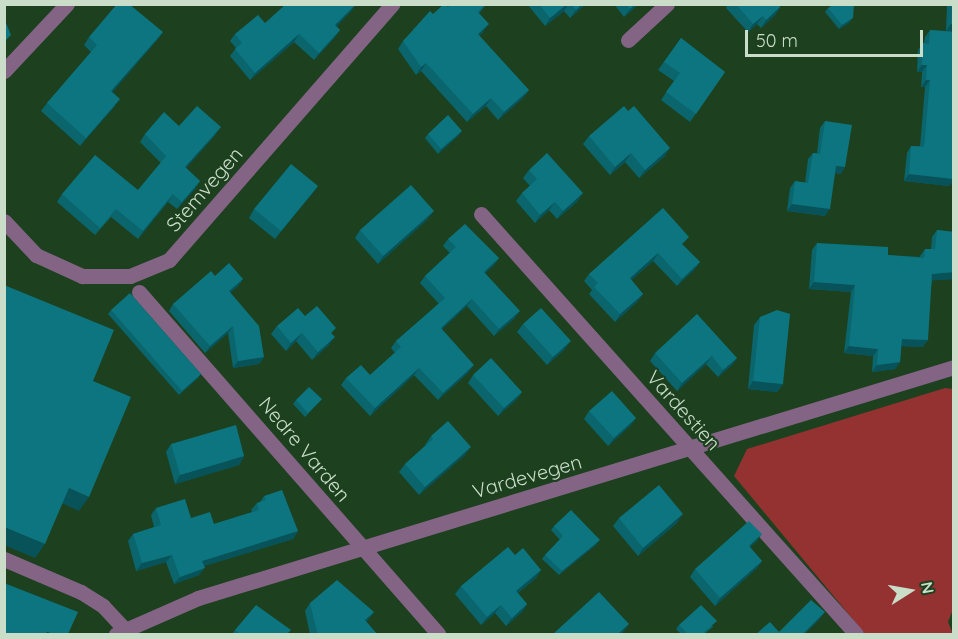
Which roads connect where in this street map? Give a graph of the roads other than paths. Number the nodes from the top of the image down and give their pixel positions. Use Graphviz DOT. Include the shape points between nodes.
graph roads {
  1 [pos="67,4"];
  2 [pos="392,4"];
  3 [pos="667,4"];
  4 [pos="628,40"];
  5 [pos="4,71"];
  6 [pos="481,214"];
  7 [pos="4,221"];
  8 [pos="139,292"];
  9 [pos="954,368"];
  10 [pos="689,446"];
  11 [pos="361,550"];
  12 [pos="4,559"];
  13 [pos="123,633"];
  14 [pos="438,634"];
  15 [pos="856,634"];
  1 -- 5 [label="street"];
  2 -- 7 [label="street, Stemvegen" via="169,260 130,276 82,276 36,255"];
  3 -- 4 [label="street"];
  6 -- 10 [label="street, Vardestien"];
  8 -- 11 [label="street, Nedre Varden"];
  9 -- 10 [label="street, Vardevegen"];
  10 -- 11 [label="street, Vardevegen"];
  10 -- 15 [label="street, Vardestien"];
  11 -- 13 [label="street, Vardevegen" via="198,598"];
  11 -- 14 [label="street, Nedre Varden"];
  12 -- 13 [label="street" via="81,592 103,606"];
}
